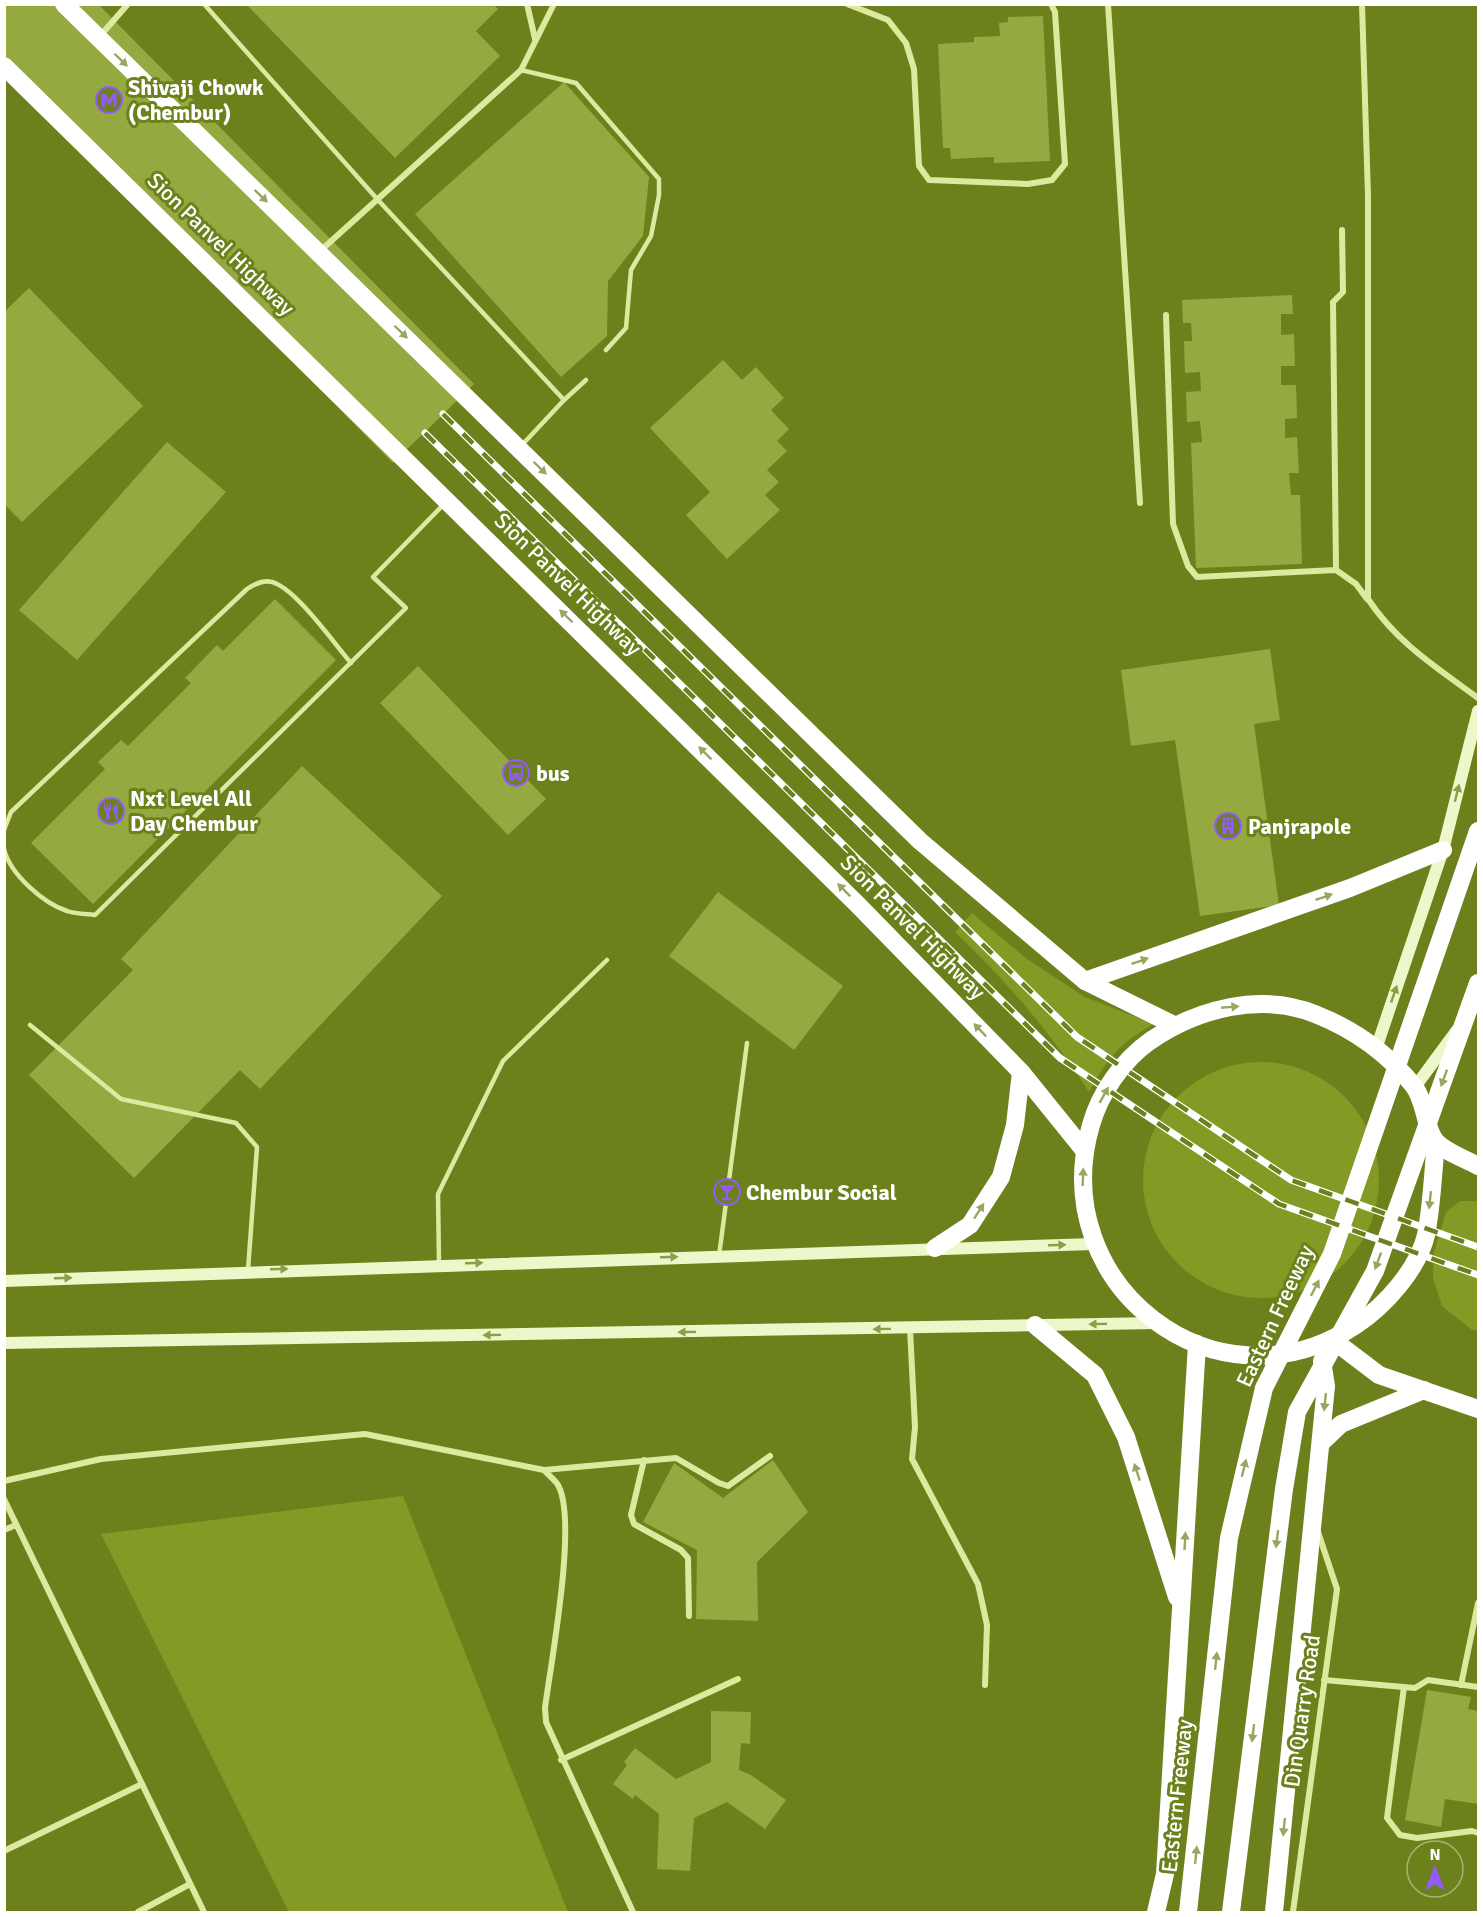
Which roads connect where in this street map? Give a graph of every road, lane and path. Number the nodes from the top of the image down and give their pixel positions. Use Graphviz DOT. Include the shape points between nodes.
graph roads {
  1 [pos="64,4"];
  2 [pos="128,4"];
  3 [pos="204,4"];
  4 [pos="527,4"];
  5 [pos="554,4"];
  6 [pos="846,4"];
  7 [pos="1051,4"];
  8 [pos="1108,4"];
  9 [pos="1362,4"];
  10 [pos="98,38"];
  11 [pos="536,40"];
  12 [pos="4,66"];
  13 [pos="520,70"];
  14 [pos="378,201"];
  15 [pos="1342,230"];
  16 [pos="319,252"];
  17 [pos="1166,315"];
  18 [pos="606,350"];
  19 [pos="586,380"];
  20 [pos="564,400"];
  21 [pos="519,447"];
  22 [pos="448,500"];
  23 [pos="1140,503"];
  24 [pos="1336,570"];
  25 [pos="1368,599"];
  26 [pos="351,663"];
  27 [pos="1479,698"];
  28 [pos="1479,711"];
  29 [pos="4,830"];
  30 [pos="1479,831"];
  31 [pos="4,849"];
  32 [pos="1443,850"];
  33 [pos="607,960"];
  34 [pos="1085,981"];
  35 [pos="1479,983"];
  36 [pos="1479,1000"];
  37 [pos="30,1025"];
  38 [pos="1174,1025"];
  39 [pos="747,1043"];
  40 [pos="1376,1049"];
  41 [pos="1021,1072"];
  42 [pos="1415,1087"];
  43 [pos="1436,1142"];
  44 [pos="1084,1150"];
  45 [pos="1479,1166"];
  46 [pos="1093,1244"];
  47 [pos="935,1248"];
  48 [pos="719,1256"];
  49 [pos="439,1264"];
  50 [pos="248,1270"];
  51 [pos="4,1281"];
  52 [pos="1156,1323"];
  53 [pos="1035,1324"];
  54 [pos="910,1329"];
  55 [pos="4,1343"];
  56 [pos="1326,1343"];
  57 [pos="1197,1344"];
  58 [pos="1424,1390"];
  59 [pos="1479,1409"];
  60 [pos="1320,1443"];
  61 [pos="770,1456"];
  62 [pos="644,1460"];
  63 [pos="544,1470"];
  64 [pos="4,1481"];
  65 [pos="4,1499"];
  66 [pos="1314,1518"];
  67 [pos="16,1525"];
  68 [pos="4,1530"];
  69 [pos="1479,1603"];
  70 [pos="1181,1607"];
  71 [pos="689,1616"];
  72 [pos="738,1679"];
  73 [pos="1324,1680"];
  74 [pos="985,1685"];
  75 [pos="1461,1685"];
  76 [pos="1404,1687"];
  77 [pos="1479,1687"];
  78 [pos="561,1760"];
  79 [pos="142,1784"];
  80 [pos="1479,1833"];
  81 [pos="4,1851"];
  82 [pos="190,1884"];
  83 [pos="138,1912"];
  84 [pos="204,1912"];
  85 [pos="633,1912"];
  86 [pos="1156,1912"];
  87 [pos="1188,1912"];
  88 [pos="1231,1912"];
  89 [pos="1274,1912"];
  90 [pos="1293,1912"];
  1 -- 10 [label="highway"];
  2 -- 10 [label="street"];
  3 -- 14 [label="lane"];
  4 -- 11 [label="street"];
  5 -- 11 [label="street"];
  6 -- 7 [label="street" via="888,20 906,43 914,69 919,166 929,180 1028,184 1052,180 1065,164 1055,12"];
  8 -- 23 [label="street"];
  9 -- 25 [label="street" via="1368,196"];
  10 -- 16 [label="highway, one-way"];
  11 -- 13 [label="street"];
  12 -- 22 [label="highway, Sion Panvel Highway"];
  13 -- 14 [label="street"];
  13 -- 18 [label="lane" via="576,83 659,178 651,236 631,270 626,328"];
  14 -- 16 [label="street"];
  14 -- 20 [label="lane"];
  15 -- 24 [label="street" via="1343,292 1333,303"];
  16 -- 21 [label="highway, one-way"];
  17 -- 24 [label="street" via="1173,524 1188,566 1197,577"];
  19 -- 20 [label="lane"];
  20 -- 21 [label="lane"];
  21 -- 34 [label="highway, one-way" via="920,841"];
  22 -- 26 [label="lane" via="373,578 406,608"];
  41 -- 22 [label="highway, Sion Panvel Highway, one-way" via="858,905"];
  24 -- 25 [label="street" via="1356,584"];
  25 -- 27 [label="street" via="1401,641"];
  26 -- 29 [label="lane" via="294,597 276,582 260,581 11,812"];
  26 -- 31 [label="lane" via="95,915 67,912 52,904 25,882"];
  32 -- 28 [label="main road, one-way"];
  87 -- 30 [label="highway, Eastern Freeway, one-way" via="1229,1538 1264,1388 1332,1254"];
  34 -- 32 [label="highway, one-way" via="1350,888"];
  40 -- 32 [label="main road, one-way"];
  33 -- 49 [label="lane" via="503,1061 438,1194"];
  34 -- 38 [label="highway"];
  35 -- 88 [label="highway, one-way" via="1375,1271 1297,1412"];
  36 -- 42 [label="main road"];
  37 -- 50 [label="lane" via="121,1099 236,1123 257,1147"];
  38 -- 40 [label="highway, one-way" via="1219,1008 1266,1004 1312,1012 1355,1032"];
  44 -- 38 [label="highway, one-way" via="1095,1112 1114,1077 1142,1047"];
  39 -- 48 [label="lane"];
  40 -- 42 [label="highway"];
  41 -- 44 [label="highway, Sion Panvel Highway"];
  47 -- 41 [label="highway, one-way" via="970,1225 1001,1177 1015,1125"];
  42 -- 43 [label="highway"];
  43 -- 45 [label="highway"];
  43 -- 56 [label="highway, one-way" via="1426,1237 1405,1279 1372,1314"];
  46 -- 44 [label="highway, one-way" via="1082,1198"];
  47 -- 46 [label="main road, one-way"];
  46 -- 52 [label="highway" via="1119,1288"];
  47 -- 48 [label="main road"];
  49 -- 48 [label="main road, one-way"];
  50 -- 49 [label="main road, one-way"];
  51 -- 50 [label="main road, one-way"];
  52 -- 53 [label="main road, one-way"];
  52 -- 57 [label="highway"];
  53 -- 54 [label="main road"];
  70 -- 53 [label="highway, one-way" via="1126,1437 1095,1375"];
  54 -- 55 [label="main road, one-way"];
  54 -- 74 [label="street" via="915,1426 912,1459 978,1584 987,1625"];
  56 -- 57 [label="highway" via="1288,1353 1242,1355"];
  56 -- 58 [label="highway" via="1379,1375"];
  56 -- 60 [label="highway, one-way"];
  70 -- 57 [label="highway, one-way"];
  58 -- 59 [label="highway"];
  58 -- 60 [label="highway" via="1341,1424"];
  60 -- 66 [label="highway"];
  61 -- 62 [label="street" via="728,1486 676,1458"];
  62 -- 63 [label="street"];
  62 -- 71 [label="street" via="632,1515 634,1524 681,1550 688,1558"];
  63 -- 64 [label="street" via="365,1434 101,1459"];
  63 -- 78 [label="street" via="559,1486 565,1511 563,1569 545,1708 546,1722"];
  65 -- 67 [label="street"];
  66 -- 73 [label="street, Din Quarry Road" via="1337,1589"];
  66 -- 89 [label="highway, one-way"];
  67 -- 68 [label="street"];
  67 -- 79 [label="street"];
  69 -- 75 [label="street"];
  70 -- 86 [label="highway" via="1165,1874"];
  72 -- 78 [label="street"];
  73 -- 76 [label="street"];
  73 -- 90 [label="street, Din Quarry Road"];
  75 -- 76 [label="street" via="1428,1680 1415,1688"];
  75 -- 77 [label="street"];
  76 -- 80 [label="street" via="1387,1818 1400,1835 1418,1838"];
  78 -- 85 [label="street"];
  79 -- 81 [label="street"];
  79 -- 82 [label="street"];
  82 -- 83 [label="street"];
  82 -- 84 [label="street"];
}
